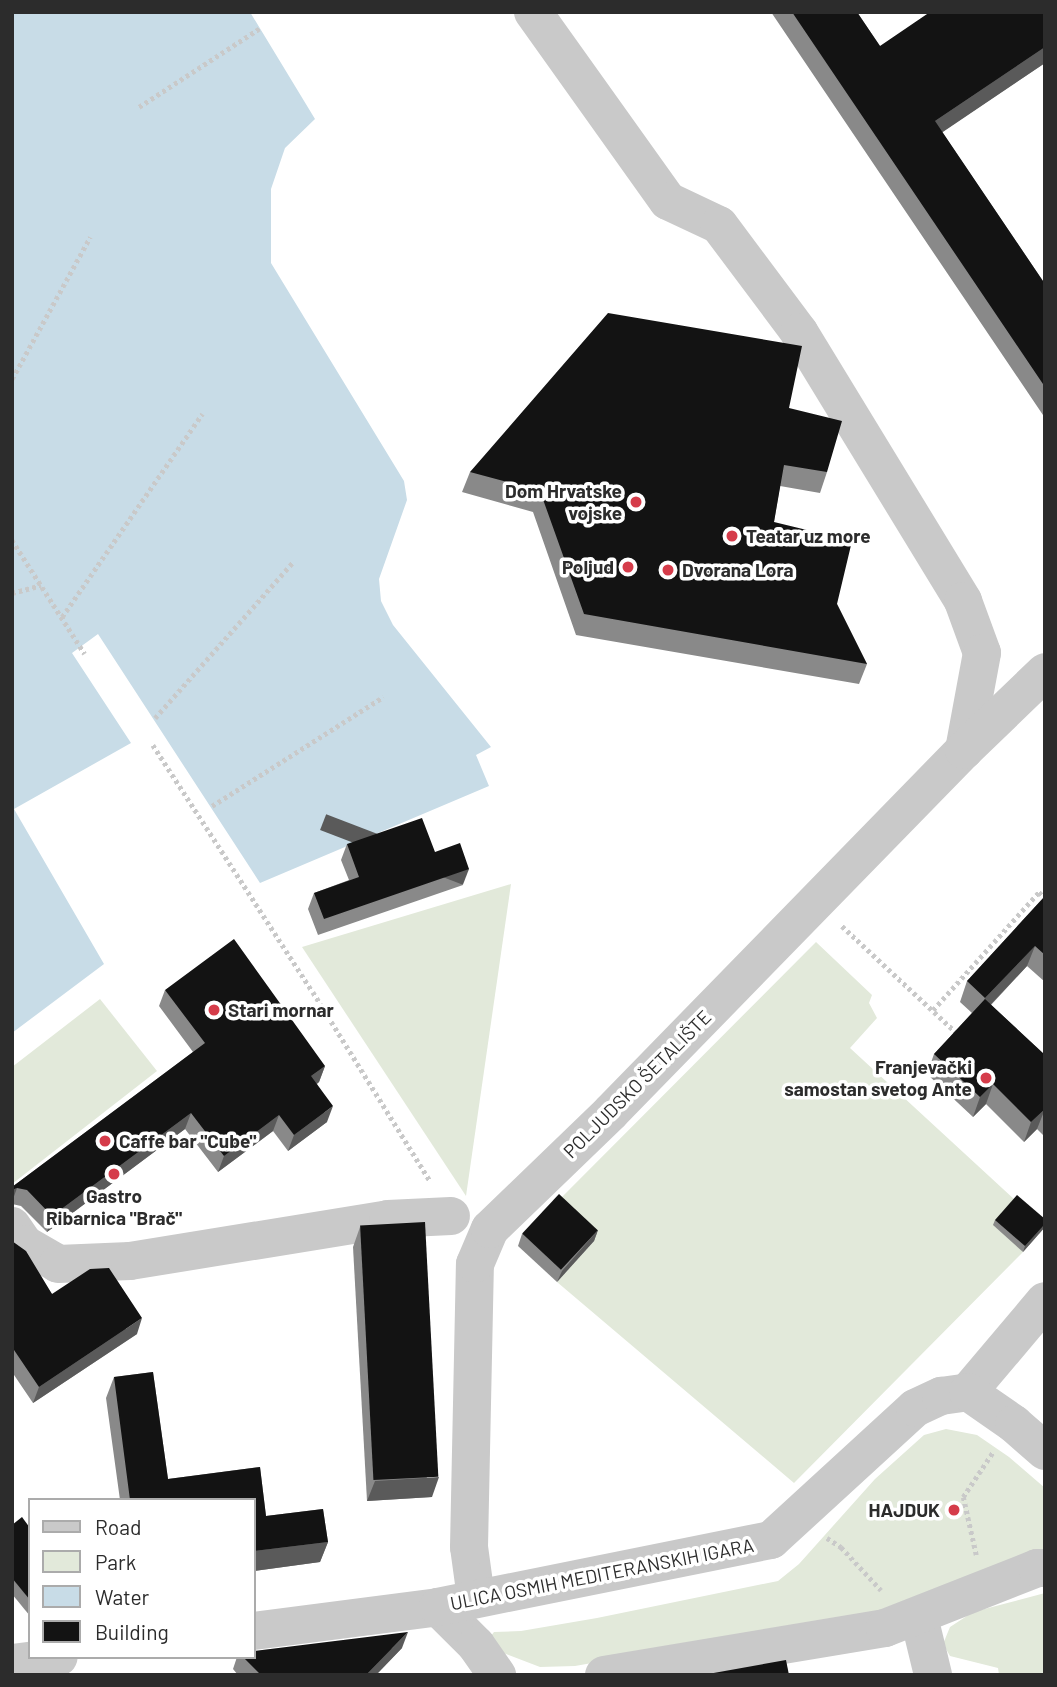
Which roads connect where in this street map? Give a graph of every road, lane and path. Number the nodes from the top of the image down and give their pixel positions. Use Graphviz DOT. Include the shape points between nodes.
graph roads {
  1 [pos="533,12"];
  2 [pos="260,28"];
  3 [pos="139,107"];
  4 [pos="90,237"];
  5 [pos="12,379"];
  6 [pos="202,414"];
  7 [pos="12,540"];
  8 [pos="293,562"];
  9 [pos="41,585"];
  10 [pos="12,593"];
  11 [pos="62,617"];
  12 [pos="85,654"];
  13 [pos="1045,672"];
  14 [pos="383,697"];
  15 [pos="155,718"];
  16 [pos="153,745"];
  17 [pos="964,750"];
  18 [pos="212,806"];
  19 [pos="1045,898"];
  20 [pos="817,902"];
  21 [pos="957,984"];
  22 [pos="966,993"];
  23 [pos="933,1010"];
  24 [pos="962,1037"];
  25 [pos="447,1209"];
  26 [pos="12,1226"];
  27 [pos="475,1264"];
  28 [pos="1045,1301"];
  29 [pos="968,1392"];
  30 [pos="1014,1424"];
  31 [pos="1045,1451"];
  32 [pos="841,1546"];
  33 [pos="1045,1568"];
  34 [pos="984,1590"];
  35 [pos="476,1598"];
  36 [pos="438,1607"];
  37 [pos="910,1620"];
  38 [pos="256,1631"];
  39 [pos="43,1659"];
  40 [pos="12,1663"];
  41 [pos="497,1675"];
  42 [pos="604,1675"];
  43 [pos="933,1675"];
  1 -- 17 [label="street" via="668,201 719,225 799,332 963,601 982,653"];
  2 -- 3 [label="path"];
  4 -- 5 [label="path"];
  6 -- 11 [label="path"];
  7 -- 9 [label="path"];
  8 -- 15 [label="path"];
  9 -- 10 [label="path"];
  9 -- 11 [label="path"];
  11 -- 12 [label="path"];
  13 -- 17 [label="street, POLJUDSKO ŠETALIŠTE"];
  14 -- 18 [label="path"];
  16 -- 25 [label="path"];
  17 -- 20 [label="street, POLJUDSKO ŠETALIŠTE"];
  19 -- 21 [label="path" via="1039,892"];
  20 -- 23 [label="path"];
  20 -- 27 [label="street, POLJUDSKO ŠETALIŠTE" via="490,1229"];
  21 -- 22 [label="path"];
  21 -- 23 [label="path"];
  23 -- 24 [label="path"];
  25 -- 26 [label="street" via="130,1261 58,1264 24,1244"];
  25 -- 27 [label="street"];
  27 -- 35 [label="street, POLJUDSKO ŠETALIŠTE" via="469,1547"];
  28 -- 29 [label="street"];
  29 -- 30 [label="street"];
  29 -- 35 [label="street, ULICA OSMIH MEDITERANSKIH IGARA" via="941,1396 915,1408 771,1540"];
  30 -- 31 [label="street"];
  30 -- 34 [label="path" via="963,1497"];
  32 -- 37 [label="path"];
  33 -- 34 [label="street"];
  34 -- 37 [label="street"];
  35 -- 36 [label="street, ULICA OSMIH MEDITERANSKIH IGARA"];
  36 -- 38 [label="street, ULICA OSMIH MEDITERANSKIH IGARA"];
  36 -- 41 [label="street" via="476,1645"];
  37 -- 42 [label="street"];
  37 -- 43 [label="street"];
  39 -- 40 [label="street"];
}
